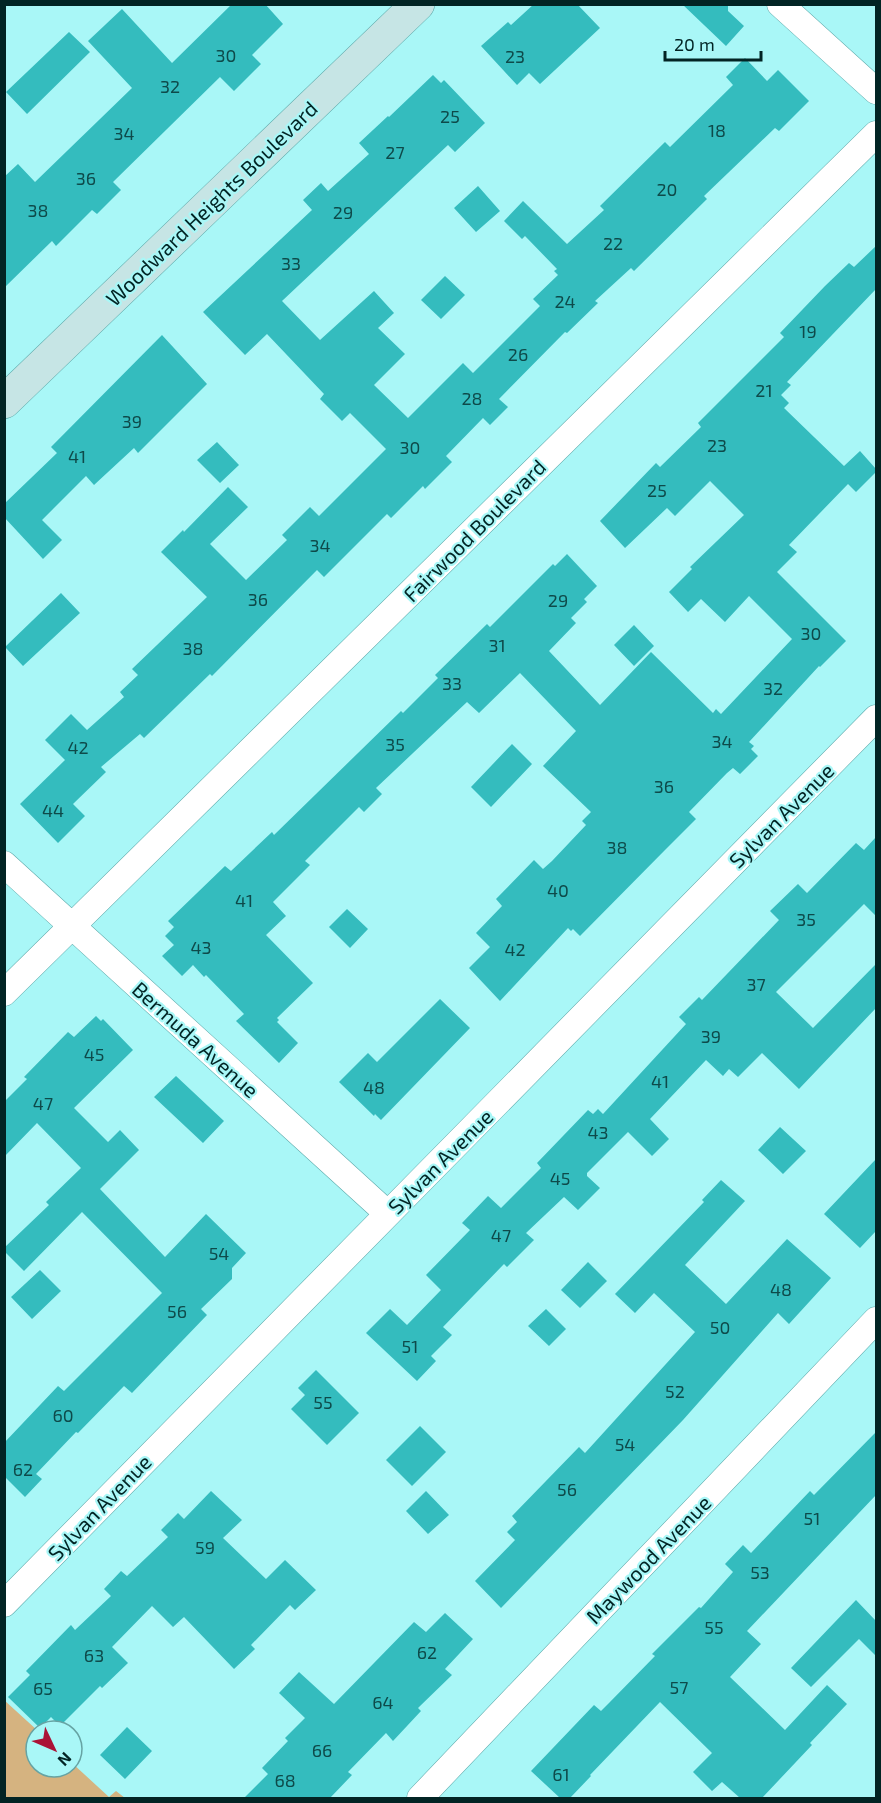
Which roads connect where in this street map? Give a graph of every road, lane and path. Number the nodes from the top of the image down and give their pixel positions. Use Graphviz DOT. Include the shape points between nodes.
graph roads {
  1 [pos="418,4"];
  2 [pos="780,4"];
  3 [pos="876,91"];
  4 [pos="876,134"];
  5 [pos="4,402"];
  6 [pos="876,718"];
  7 [pos="4,864"];
  8 [pos="72,927"];
  9 [pos="4,993"];
  10 [pos="388,1214"];
  11 [pos="876,1320"];
  12 [pos="4,1604"];
  13 [pos="420,1798"];
  1 -- 5 [label="street, Woodward Heights Boulevard"];
  2 -- 3 [label="street"];
  4 -- 8 [label="street, Fairwood Boulevard"];
  6 -- 10 [label="street, Sylvan Avenue"];
  7 -- 8 [label="street, Bermuda Avenue"];
  8 -- 9 [label="street, Fairwood Boulevard"];
  8 -- 10 [label="street, Bermuda Avenue"];
  10 -- 12 [label="street, Sylvan Avenue"];
  11 -- 13 [label="street, Maywood Avenue"];
}
